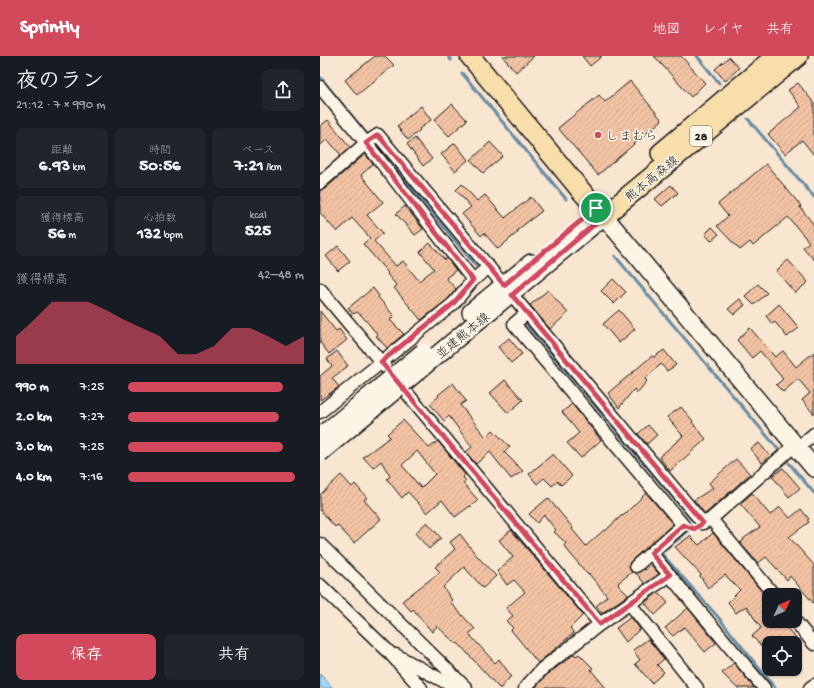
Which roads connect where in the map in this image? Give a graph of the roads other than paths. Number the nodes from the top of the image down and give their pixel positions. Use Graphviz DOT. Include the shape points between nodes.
graph roads {
  1 [pos="470,56"];
  2 [pos="776,56"];
  3 [pos="798,56"];
  4 [pos="320,88"];
  5 [pos="366,143"];
  6 [pos="320,183"];
  7 [pos="600,212"];
  8 [pos="489,267"];
  9 [pos="473,280"];
  10 [pos="320,289"];
  11 [pos="508,290"];
  12 [pos="527,313"];
  13 [pos="470,321"];
  14 [pos="381,362"];
  15 [pos="320,412"];
  16 [pos="814,434"];
  17 [pos="320,437"];
  18 [pos="796,447"];
  19 [pos="320,453"];
  20 [pos="814,468"];
  21 [pos="707,521"];
  22 [pos="683,525"];
  23 [pos="320,544"];
  24 [pos="651,553"];
  25 [pos="636,566"];
  26 [pos="320,573"];
  27 [pos="670,575"];
  28 [pos="320,585"];
  29 [pos="768,588"];
  30 [pos="334,599"];
  31 [pos="630,604"];
  32 [pos="600,624"];
  33 [pos="801,628"];
  34 [pos="814,644"];
  35 [pos="388,651"];
  36 [pos="814,685"];
  37 [pos="421,688"];
  38 [pos="456,688"];
  39 [pos="466,688"];
  40 [pos="525,688"];
  41 [pos="697,688"];
  42 [pos="764,688"];
  43 [pos="810,688"];
  1 -- 7 [label="main road"];
  2 -- 7 [label="main road, 熊本高森線 / 28"];
  3 -- 7 [label="main road, 熊本高森線 / 28"];
  4 -- 5 [label="street"];
  5 -- 6 [label="street"];
  5 -- 8 [label="street" via="378,135"];
  5 -- 9 [label="street"];
  7 -- 11 [label="main road, 並建熊本線"];
  7 -- 18 [label="main road"];
  8 -- 9 [label="street"];
  8 -- 11 [label="street"];
  9 -- 14 [label="street" via="453,304"];
  10 -- 14 [label="street"];
  11 -- 12 [label="street"];
  11 -- 13 [label="main road, 並建熊本線"];
  12 -- 21 [label="street"];
  12 -- 22 [label="street" via="514,324"];
  13 -- 17 [label="main road, 並建熊本線, bridge"];
  13 -- 19 [label="main road, 並建熊本線, bridge"];
  14 -- 15 [label="street"];
  14 -- 32 [label="street"];
  16 -- 18 [label="street"];
  18 -- 20 [label="main road"];
  18 -- 21 [label="street"];
  21 -- 22 [label="street" via="694,529"];
  21 -- 29 [label="street"];
  22 -- 24 [label="street"];
  23 -- 39 [label="street"];
  24 -- 25 [label="street"];
  24 -- 27 [label="street"];
  26 -- 30 [label="street"];
  27 -- 31 [label="street"];
  27 -- 42 [label="street"];
  28 -- 30 [label="street"];
  30 -- 35 [label="street"];
  31 -- 32 [label="street"];
  31 -- 41 [label="street"];
  32 -- 40 [label="street" via="542,669"];
  33 -- 34 [label="street"];
  35 -- 37 [label="street"];
  35 -- 38 [label="street"];
  36 -- 43 [label="street"];
}
